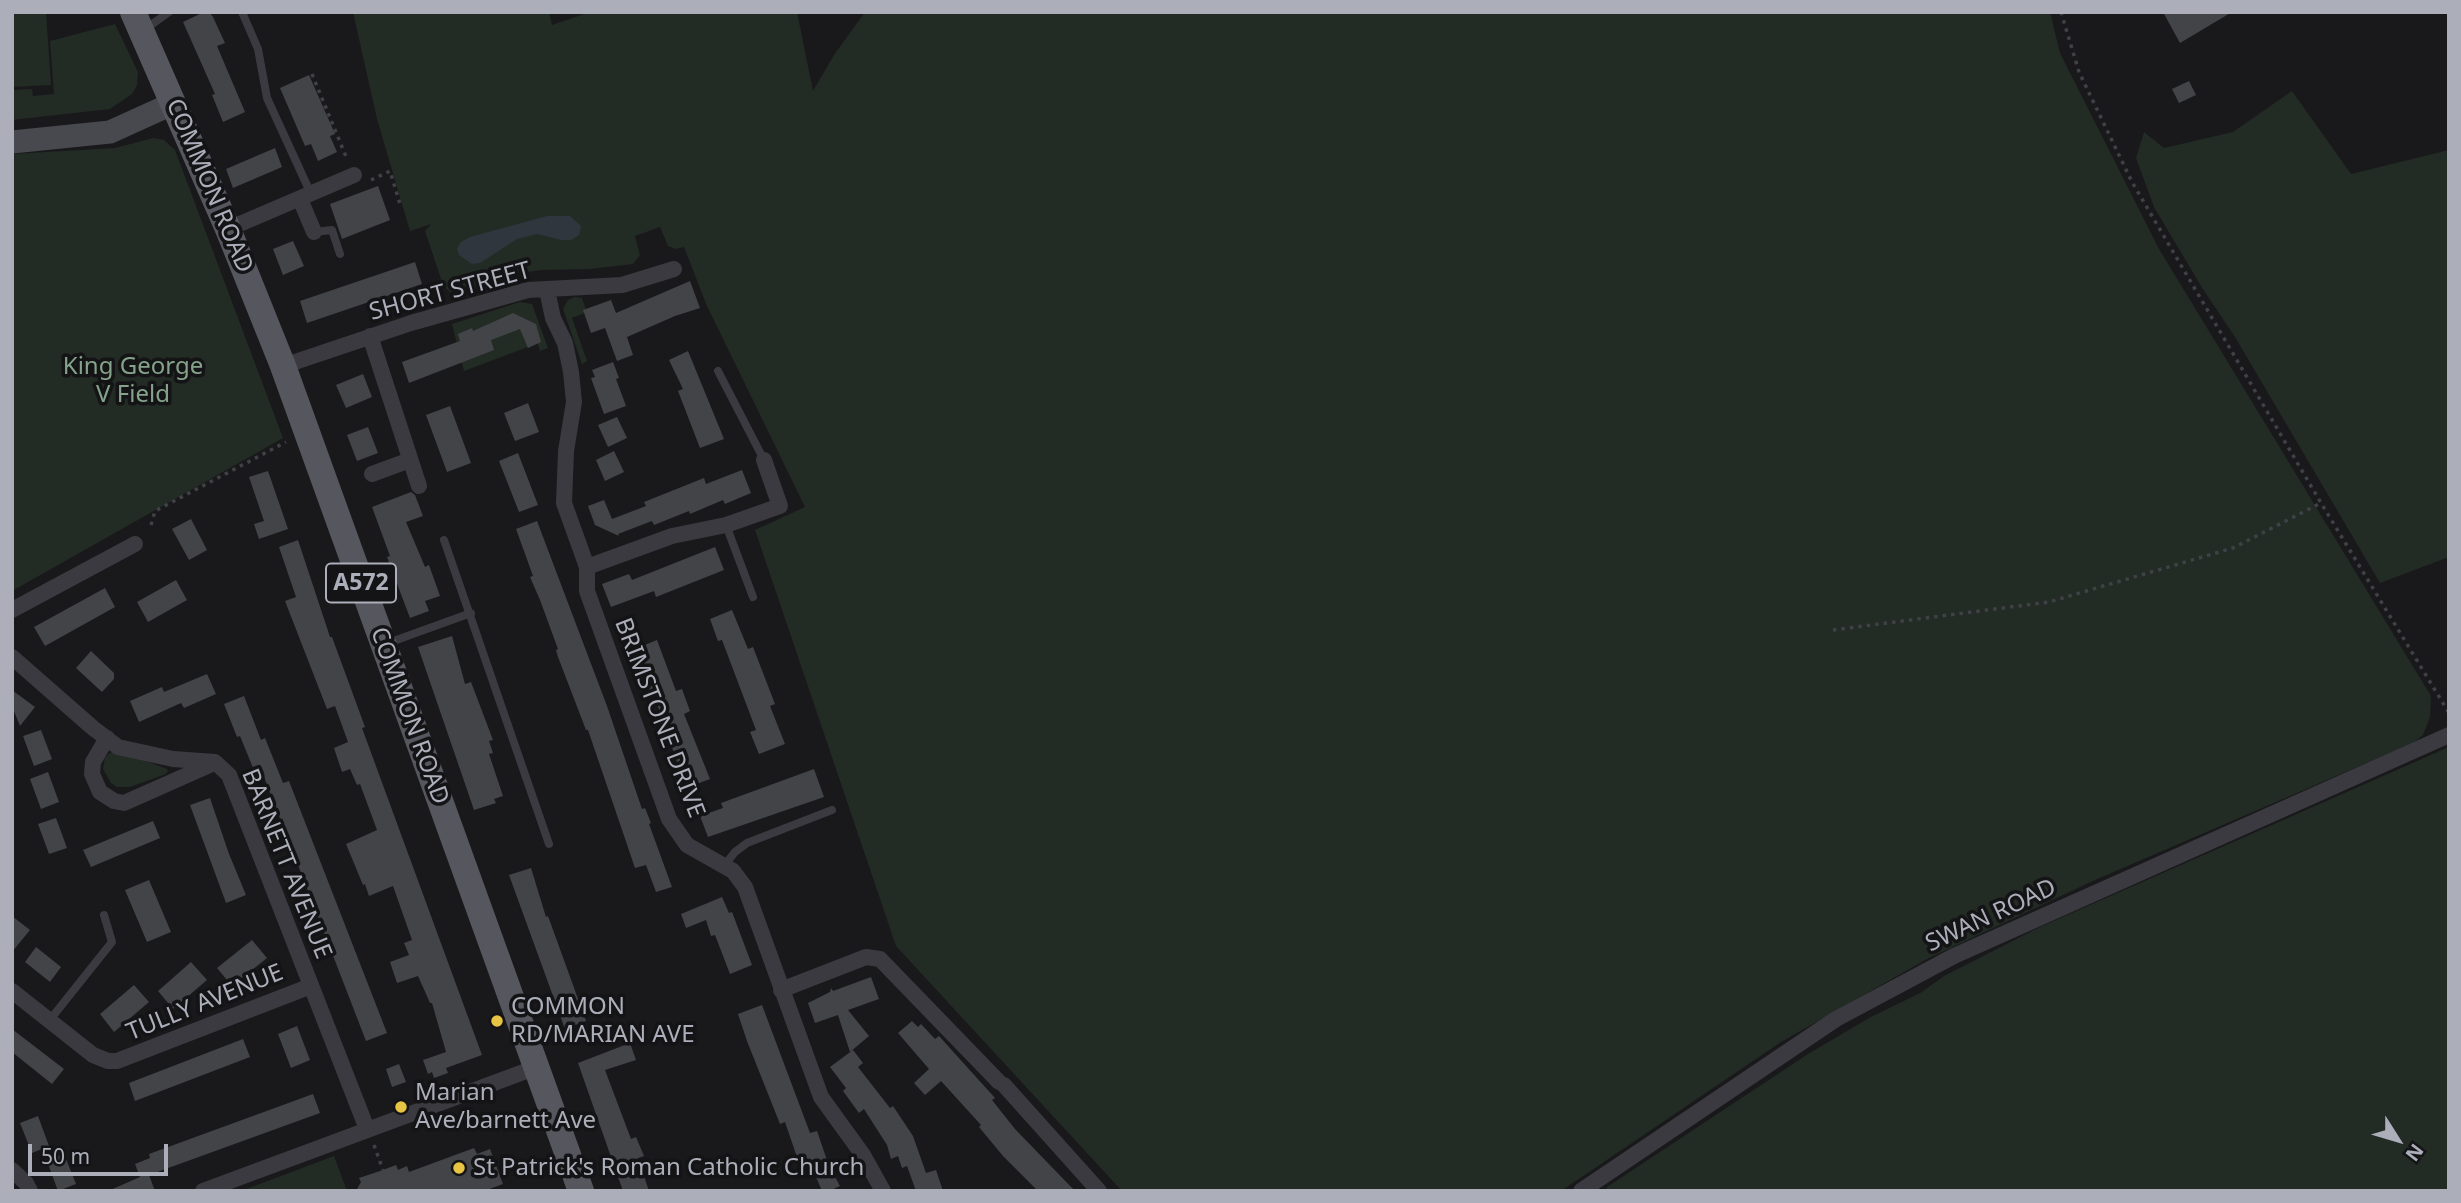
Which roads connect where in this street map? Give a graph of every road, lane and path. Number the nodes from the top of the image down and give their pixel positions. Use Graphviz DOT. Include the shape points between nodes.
graph roads {
  1 [pos="169,12"];
  2 [pos="242,12"];
  3 [pos="2061,12"];
  4 [pos="137,22"];
  5 [pos="312,74"];
  6 [pos="174,103"];
  7 [pos="12,142"];
  8 [pos="354,175"];
  9 [pos="305,197"];
  10 [pos="400,204"];
  11 [pos="228,229"];
  12 [pos="314,232"];
  13 [pos="340,254"];
  14 [pos="674,269"];
  15 [pos="547,290"];
  16 [pos="370,336"];
  17 [pos="283,366"];
  18 [pos="718,371"];
  19 [pos="286,442"];
  20 [pos="410,460"];
  21 [pos="764,460"];
  22 [pos="372,474"];
  23 [pos="419,486"];
  24 [pos="2321,503"];
  25 [pos="726,524"];
  26 [pos="151,525"];
  27 [pos="444,540"];
  28 [pos="135,544"];
  29 [pos="587,567"];
  30 [pos="753,597"];
  31 [pos="12,610"];
  32 [pos="471,613"];
  33 [pos="1833,630"];
  34 [pos="383,645"];
  35 [pos="12,657"];
  36 [pos="2449,713"];
  37 [pos="2449,735"];
  38 [pos="107,738"];
  39 [pos="215,762"];
  40 [pos="832,810"];
  41 [pos="549,844"];
  42 [pos="724,866"];
  43 [pos="104,915"];
  44 [pos="311,986"];
  45 [pos="781,990"];
  46 [pos="12,991"];
  47 [pos="49,1021"];
  48 [pos="537,1068"];
  49 [pos="370,1136"];
  50 [pos="12,1170"];
  51 [pos="383,1170"];
  52 [pos="1587,1189"];
  53 [pos="30,1191"];
  54 [pos="203,1191"];
  55 [pos="581,1191"];
  56 [pos="883,1191"];
  57 [pos="1099,1191"];
  1 -- 4 [label="lane"];
  2 -- 9 [label="lane"];
  3 -- 24 [label="path" via="2079,72 2132,182"];
  4 -- 6 [label="main road, COMMON ROAD / A572"];
  5 -- 8 [label="path"];
  6 -- 7 [label="street" via="110,132"];
  6 -- 11 [label="main road, COMMON ROAD / A572"];
  8 -- 9 [label="street"];
  8 -- 10 [label="path" via="359,186 390,171"];
  9 -- 11 [label="street"];
  9 -- 12 [label="street"];
  11 -- 17 [label="main road, COMMON ROAD / A572"];
  12 -- 13 [label="lane" via="332,230"];
  14 -- 15 [label="street, SHORT STREET" via="622,285"];
  15 -- 16 [label="street, SHORT STREET" via="528,290"];
  15 -- 29 [label="street, BRIMSTONE DRIVE" via="565,343 574,402 564,503"];
  16 -- 17 [label="street, SHORT STREET"];
  16 -- 20 [label="street"];
  17 -- 34 [label="main road, COMMON ROAD / A572"];
  18 -- 21 [label="lane"];
  19 -- 26 [label="path" via="155,511"];
  20 -- 22 [label="street"];
  20 -- 23 [label="street"];
  21 -- 25 [label="street" via="780,506"];
  24 -- 33 [label="path" via="2233,548 2049,602"];
  24 -- 36 [label="path"];
  25 -- 29 [label="street" via="672,536"];
  25 -- 30 [label="lane"];
  27 -- 32 [label="lane"];
  28 -- 31 [label="street"];
  29 -- 42 [label="street, BRIMSTONE DRIVE" via="587,591 669,819 687,845"];
  32 -- 34 [label="lane"];
  32 -- 41 [label="lane"];
  34 -- 48 [label="main road, COMMON ROAD / A572"];
  35 -- 38 [label="street, BARNETT AVENUE"];
  37 -- 52 [label="street, SWAN ROAD" via="1954,956 1836,1019"];
  38 -- 39 [label="street, BARNETT AVENUE" via="118,747"];
  38 -- 39 [label="street" via="93,762 92,774 100,792 114,801 124,803"];
  39 -- 44 [label="street, BARNETT AVENUE" via="229,775"];
  40 -- 42 [label="lane" via="747,843"];
  42 -- 45 [label="street, BRIMSTONE DRIVE" via="745,887"];
  43 -- 47 [label="lane" via="112,942"];
  44 -- 47 [label="street, TULLY AVENUE" via="117,1061 93,1055"];
  44 -- 49 [label="street, BARNETT AVENUE"];
  45 -- 56 [label="street, BRIMSTONE DRIVE" via="821,1097"];
  45 -- 57 [label="street" via="866,957 880,959"];
  46 -- 47 [label="street, TULLY AVENUE"];
  48 -- 49 [label="street"];
  48 -- 55 [label="main road, COMMON ROAD / A572"];
  49 -- 51 [label="path"];
  49 -- 54 [label="street"];
  50 -- 53 [label="street"];
}
